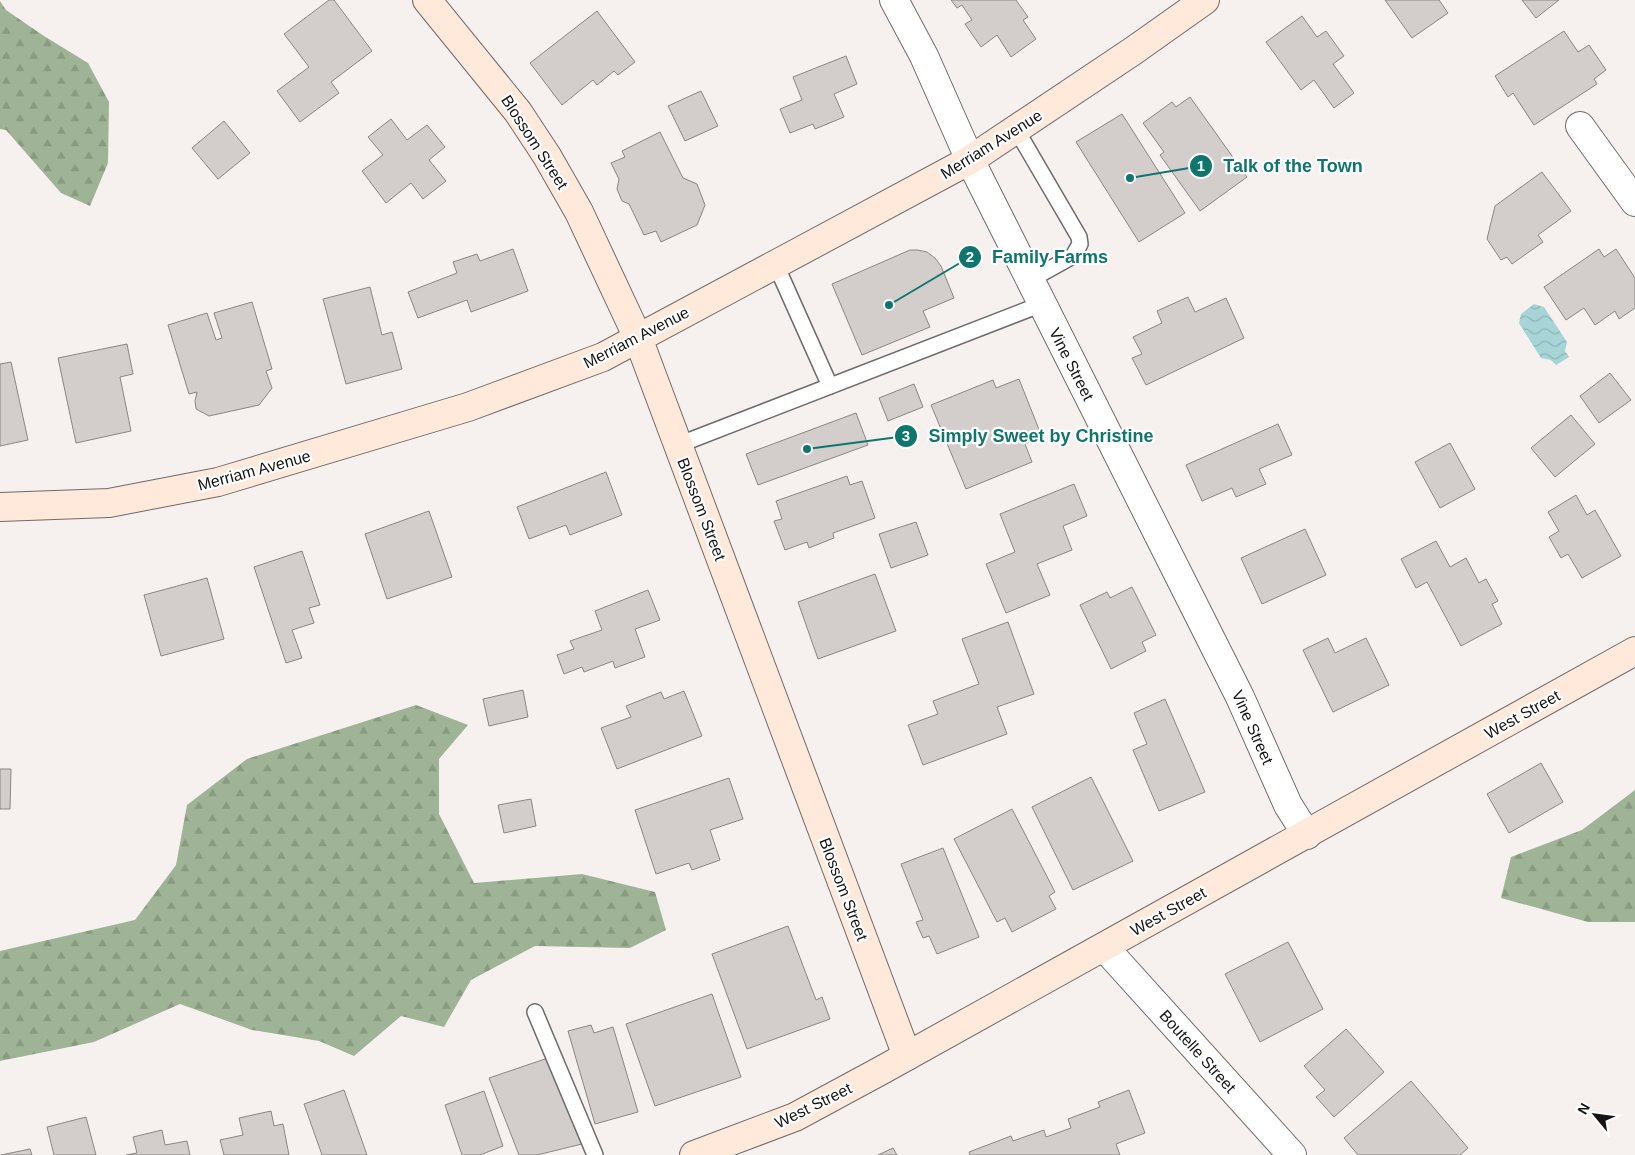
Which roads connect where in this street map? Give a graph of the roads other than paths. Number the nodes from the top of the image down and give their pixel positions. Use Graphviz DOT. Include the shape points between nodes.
graph roads {
  1 [pos="427,0"];
  2 [pos="894,0"];
  3 [pos="1206,0"];
  4 [pos="1580,126"];
  5 [pos="1016,129"];
  6 [pos="970,160"];
  7 [pos="1635,202"];
  8 [pos="776,265"];
  9 [pos="1036,292"];
  10 [pos="638,338"];
  11 [pos="830,386"];
  12 [pos="678,445"];
  13 [pos="0,507"];
  14 [pos="1635,651"];
  15 [pos="1307,835"];
  16 [pos="1104,947"];
  17 [pos="535,1012"];
  18 [pos="907,1056"];
  19 [pos="595,1155"];
  20 [pos="694,1155"];
  21 [pos="1292,1155"];
  1 -- 10 [label="street, Blossom Street" via="518,112 547,156 579,212"];
  2 -- 6 [label="street, Vine Street" via="924,56"];
  3 -- 5 [label="street, Merriam Avenue"];
  4 -- 7 [label="street"];
  5 -- 6 [label="street, Merriam Avenue"];
  5 -- 9 [label="lane" via="1080,237 1073,256"];
  6 -- 8 [label="street, Merriam Avenue"];
  6 -- 9 [label="street, Vine Street"];
  8 -- 10 [label="street, Merriam Avenue"];
  8 -- 11 [label="lane"];
  9 -- 11 [label="lane"];
  9 -- 15 [label="street, Vine Street" via="1240,697 1288,805"];
  10 -- 12 [label="street, Blossom Street"];
  10 -- 13 [label="street, Merriam Avenue" via="603,357 468,407 218,482 109,503"];
  11 -- 12 [label="lane"];
  12 -- 18 [label="street, Blossom Street"];
  14 -- 15 [label="street, West Street"];
  15 -- 16 [label="street, West Street"];
  16 -- 18 [label="street, West Street"];
  16 -- 21 [label="street, Boutelle Street"];
  17 -- 19 [label="lane"];
  18 -- 20 [label="street, West Street" via="795,1117"];
}
